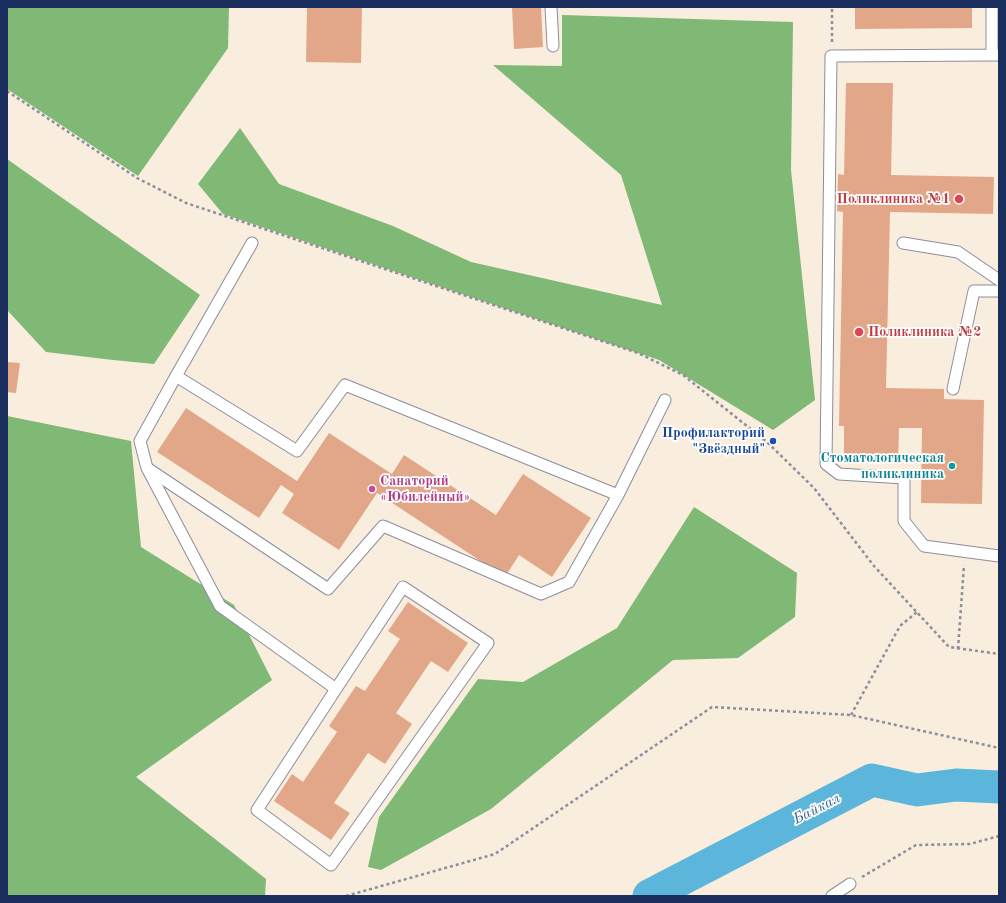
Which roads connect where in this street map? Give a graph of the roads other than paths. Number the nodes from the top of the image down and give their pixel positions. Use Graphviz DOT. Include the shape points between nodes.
graph roads {
  1 [pos="551,7"];
  2 [pos="992,7"];
  3 [pos="553,46"];
  4 [pos="996,55"];
  5 [pos="252,243"];
  6 [pos="903,243"];
  7 [pos="999,280"];
  8 [pos="999,291"];
  9 [pos="176,376"];
  10 [pos="953,389"];
  11 [pos="665,400"];
  12 [pos="147,468"];
  13 [pos="618,495"];
  14 [pos="999,556"];
  15 [pos="336,689"];
  16 [pos="850,884"];
  17 [pos="832,896"];
  1 -- 3 [label="lane"];
  2 -- 4 [label="lane"];
  4 -- 14 [label="lane" via="831,56 826,464 839,474 904,478 904,521 924,546"];
  5 -- 9 [label="lane"];
  6 -- 7 [label="lane" via="958,252"];
  8 -- 10 [label="lane" via="974,291"];
  9 -- 12 [label="lane" via="140,441"];
  9 -- 13 [label="lane" via="298,452 345,385"];
  11 -- 13 [label="lane"];
  12 -- 13 [label="lane" via="328,589 383,526 541,594 569,582"];
  12 -- 15 [label="lane" via="220,606"];
  15 -- 15 [label="lane" via="403,586 488,643 331,865 257,810"];
  16 -- 17 [label="lane"];
}
